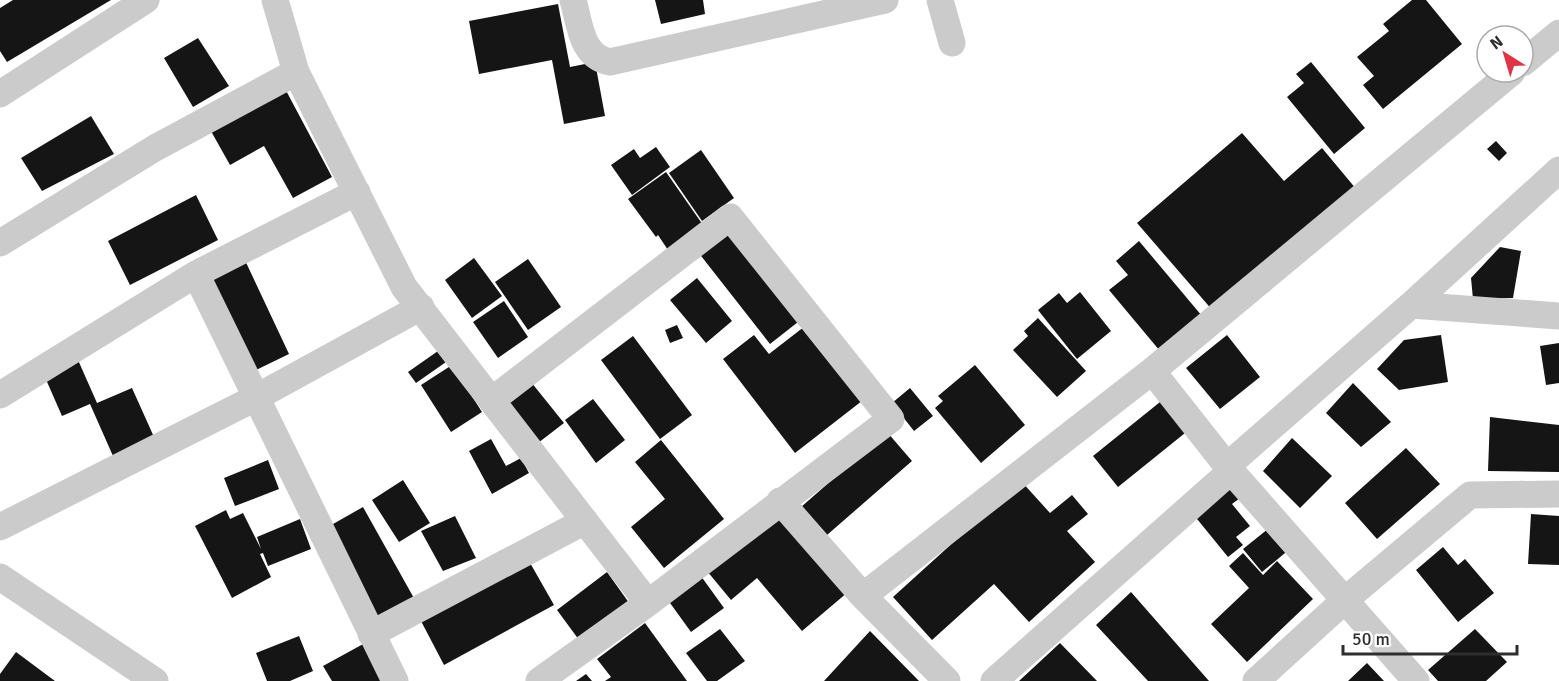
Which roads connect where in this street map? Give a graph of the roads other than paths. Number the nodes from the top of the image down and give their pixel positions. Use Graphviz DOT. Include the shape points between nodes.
graph roads {
  1 [pos="146,0"];
  2 [pos="275,0"];
  3 [pos="573,0"];
  4 [pos="885,0"];
  5 [pos="940,0"];
  6 [pos="1559,33"];
  7 [pos="952,43"];
  8 [pos="1535,53"];
  9 [pos="296,72"];
  10 [pos="1498,84"];
  11 [pos="0,94"];
  12 [pos="1559,170"];
  13 [pos="357,192"];
  14 [pos="0,243"];
  15 [pos="196,274"];
  16 [pos="1411,305"];
  17 [pos="421,307"];
  18 [pos="1559,316"];
  19 [pos="1152,371"];
  20 [pos="0,395"];
  21 [pos="257,397"];
  22 [pos="492,400"];
  23 [pos="1229,468"];
  24 [pos="1559,494"];
  25 [pos="780,501"];
  26 [pos="585,521"];
  27 [pos="0,527"];
  28 [pos="0,577"];
  29 [pos="863,596"];
  30 [pos="1345,600"];
  31 [pos="648,603"];
  32 [pos="371,634"];
  33 [pos="155,681"];
  34 [pos="395,681"];
  35 [pos="539,681"];
  36 [pos="947,681"];
  37 [pos="994,681"];
  38 [pos="1256,681"];
  39 [pos="1416,681"];
  1 -- 11 [label="street"];
  2 -- 9 [label="street"];
  3 -- 4 [label="street" via="587,49 599,60 610,62"];
  5 -- 7 [label="street"];
  6 -- 8 [label="street"];
  9 -- 13 [label="street"];
  9 -- 14 [label="street" via="155,148"];
  10 -- 19 [label="street"];
  12 -- 16 [label="street"];
  13 -- 15 [label="street"];
  13 -- 17 [label="street" via="404,286"];
  15 -- 20 [label="street"];
  15 -- 21 [label="street"];
  16 -- 18 [label="street"];
  16 -- 23 [label="street"];
  17 -- 21 [label="street"];
  17 -- 22 [label="street"];
  19 -- 23 [label="street"];
  19 -- 29 [label="street"];
  21 -- 27 [label="street"];
  21 -- 32 [label="street"];
  22 -- 25 [label="street" via="730,217 891,418"];
  22 -- 26 [label="street"];
  23 -- 30 [label="street"];
  23 -- 37 [label="street"];
  24 -- 30 [label="street" via="1470,495"];
  25 -- 29 [label="street"];
  25 -- 31 [label="street"];
  26 -- 31 [label="street"];
  26 -- 32 [label="street"];
  28 -- 33 [label="street"];
  29 -- 36 [label="street"];
  30 -- 38 [label="street"];
  30 -- 39 [label="street"];
  31 -- 35 [label="street"];
  32 -- 34 [label="street"];
}
